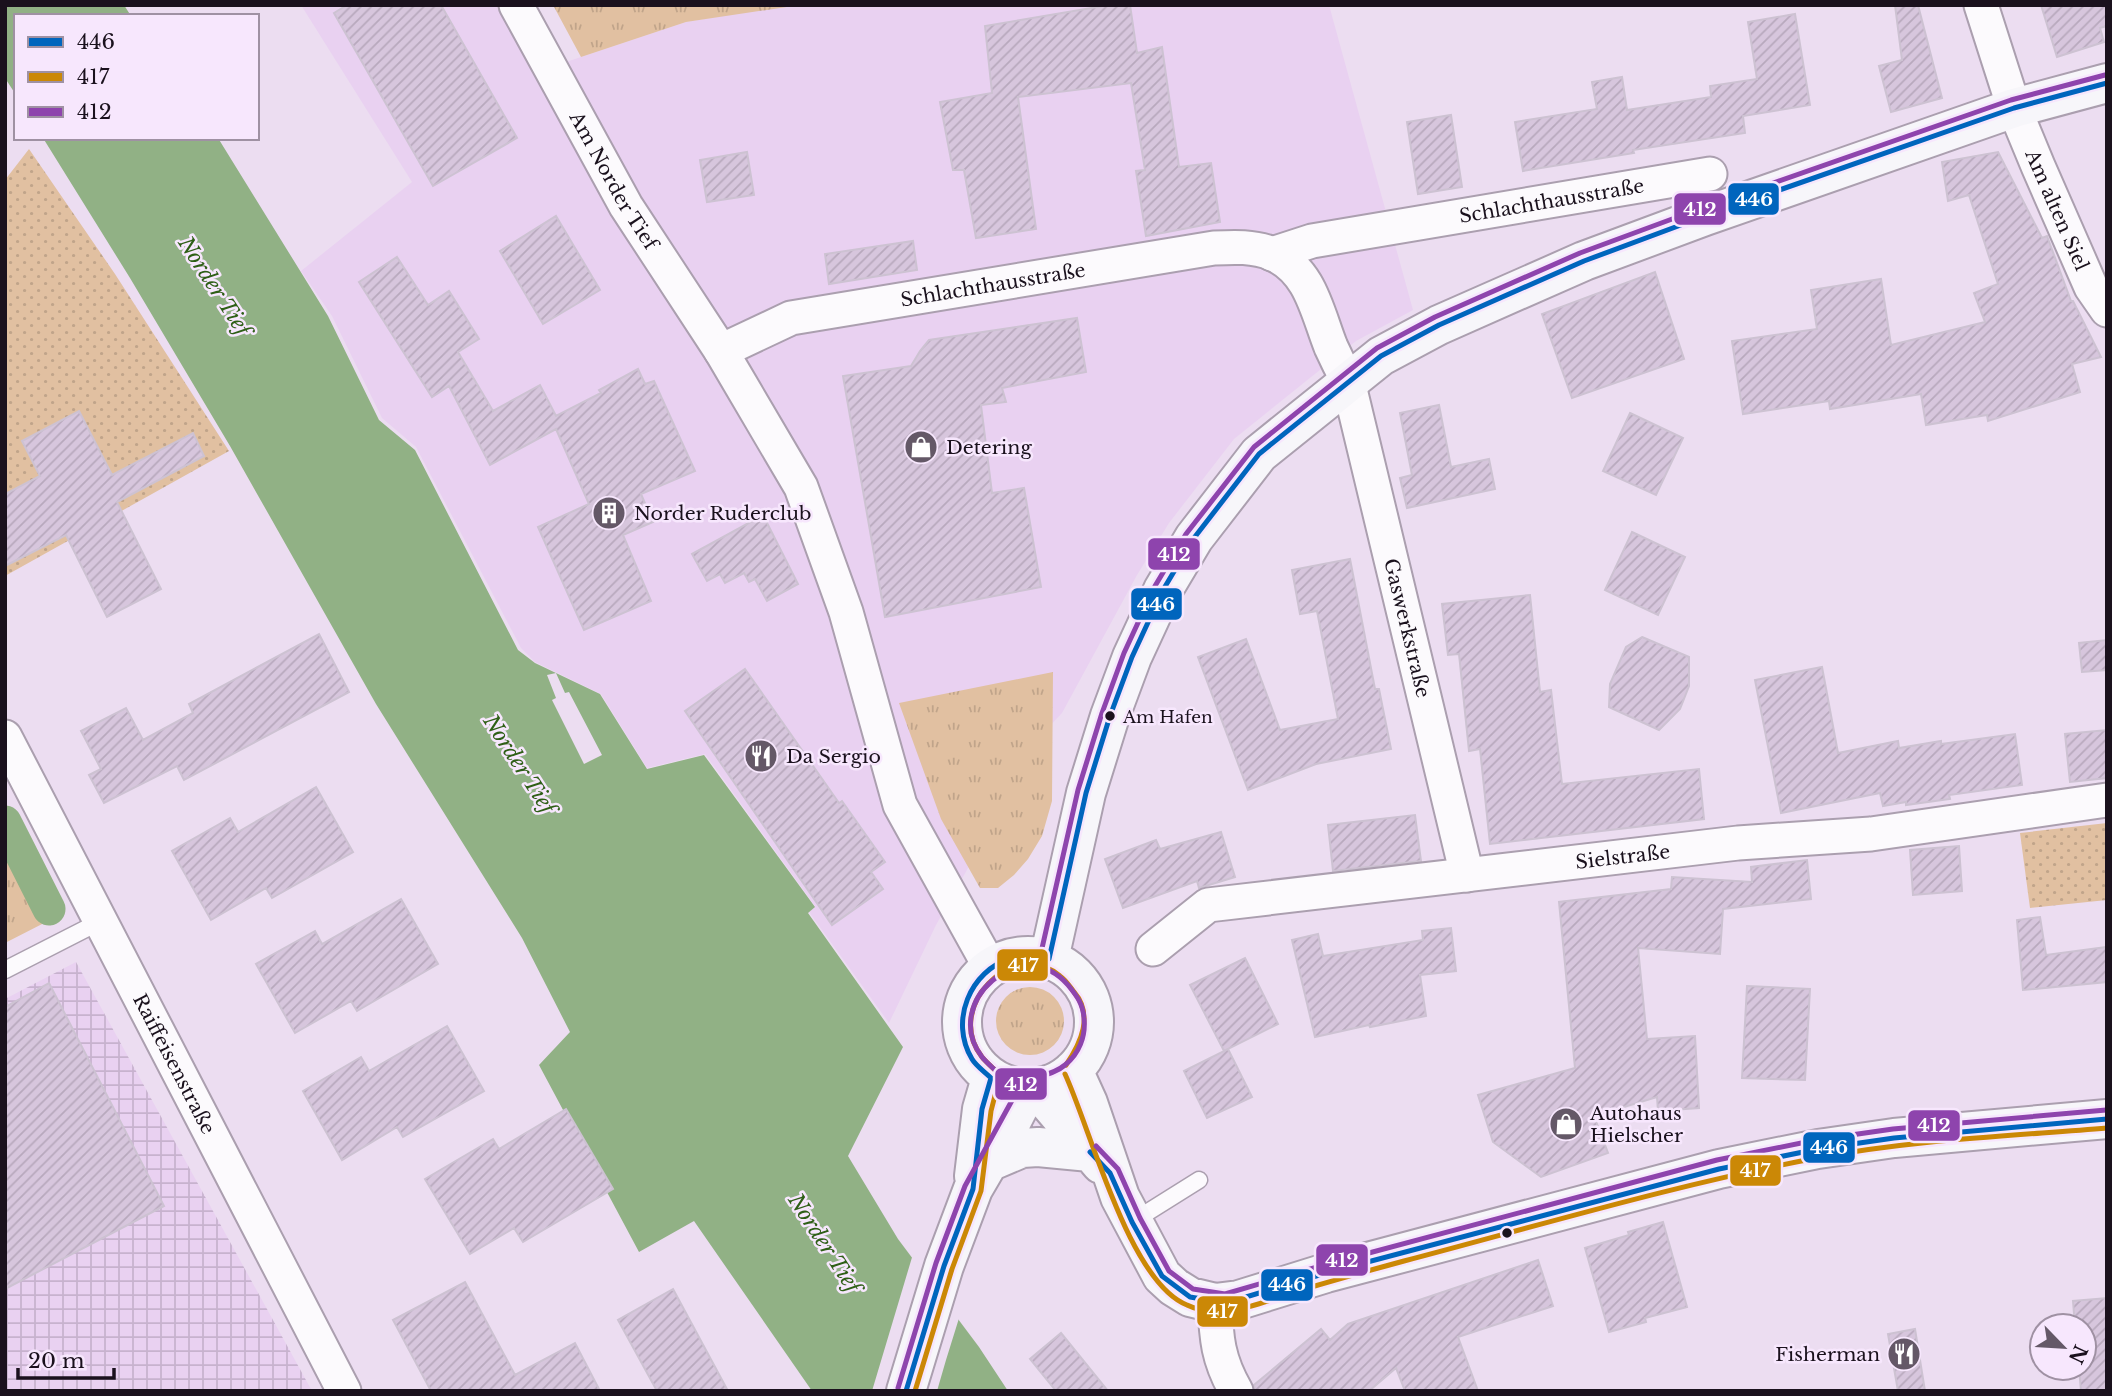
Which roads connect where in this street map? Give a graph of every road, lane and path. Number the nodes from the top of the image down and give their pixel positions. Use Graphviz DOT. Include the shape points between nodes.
graph roads {
  1 [pos="516,5"];
  2 [pos="1981,5"];
  3 [pos="2107,83"];
  4 [pos="2014,108"];
  5 [pos="1710,174"];
  6 [pos="1272,254"];
  7 [pos="2107,310"];
  8 [pos="721,351"];
  9 [pos="1348,381"];
  10 [pos="5,737"];
  11 [pos="2107,800"];
  12 [pos="1468,875"];
  13 [pos="101,921"];
  14 [pos="1153,949"];
  15 [pos="1049,959"];
  16 [pos="990,967"];
  17 [pos="5,970"];
  18 [pos="1073,1070"];
  19 [pos="991,1078"];
  20 [pos="1032,1088"];
  21 [pos="2107,1119"];
  22 [pos="1100,1163"];
  23 [pos="981,1176"];
  24 [pos="1199,1180"];
  25 [pos="1132,1222"];
  26 [pos="1215,1303"];
  27 [pos="344,1391"];
  28 [pos="906,1391"];
  29 [pos="1237,1391"];
  1 -- 8 [label="street, Am Norder Tief" via="626,206"];
  2 -- 4 [label="street, Am alten Siel"];
  3 -- 4 [label="main road"];
  4 -- 7 [label="street, Am alten Siel" via="2091,287"];
  4 -- 9 [label="main road" via="1584,261 1439,325 1381,356"];
  5 -- 6 [label="street, Schlachthausstraße" via="1312,241"];
  6 -- 8 [label="street, Schlachthausstraße" via="1244,247 1214,248 791,318"];
  6 -- 9 [label="street, Schlachthausstraße" via="1295,268 1309,286"];
  8 -- 16 [label="street" via="801,487 846,612 900,805"];
  9 -- 12 [label="street, Gaswerkstraße"];
  9 -- 15 [label="main road" via="1259,454 1194,538 1163,590 1132,657 1086,793"];
  10 -- 13 [label="street, Raiffeisenstraße"];
  11 -- 12 [label="street, Sielstraße" via="1871,834 1738,843"];
  12 -- 14 [label="street, Sielstraße" via="1208,905"];
  13 -- 17 [label="lane"];
  13 -- 27 [label="street, Raiffeisenstraße"];
  15 -- 16 [label="main road" via="1011,958"];
  15 -- 18 [label="main road" via="1078,978 1090,1000 1094,1025 1088,1050"];
  16 -- 19 [label="main road" via="972,986 962,1010 963,1036 973,1060"];
  18 -- 20 [label="main road" via="1057,1082"];
  18 -- 22 [label="main road" via="1088,1103"];
  19 -- 20 [label="main road" via="1009,1086"];
  19 -- 23 [label="main road" via="982,1109"];
  20 -- 22 [label="main road"];
  20 -- 23 [label="main road"];
  21 -- 26 [label="main road" via="1894,1138 1718,1169"];
  22 -- 23 [label="main road" via="1038,1147 1022,1148"];
  22 -- 25 [label="main road"];
  23 -- 28 [label="main road" via="944,1266"];
  24 -- 25 [label="lane"];
  25 -- 26 [label="main road" via="1162,1276 1190,1297"];
  26 -- 29 [label="street" via="1218,1350"];
}
